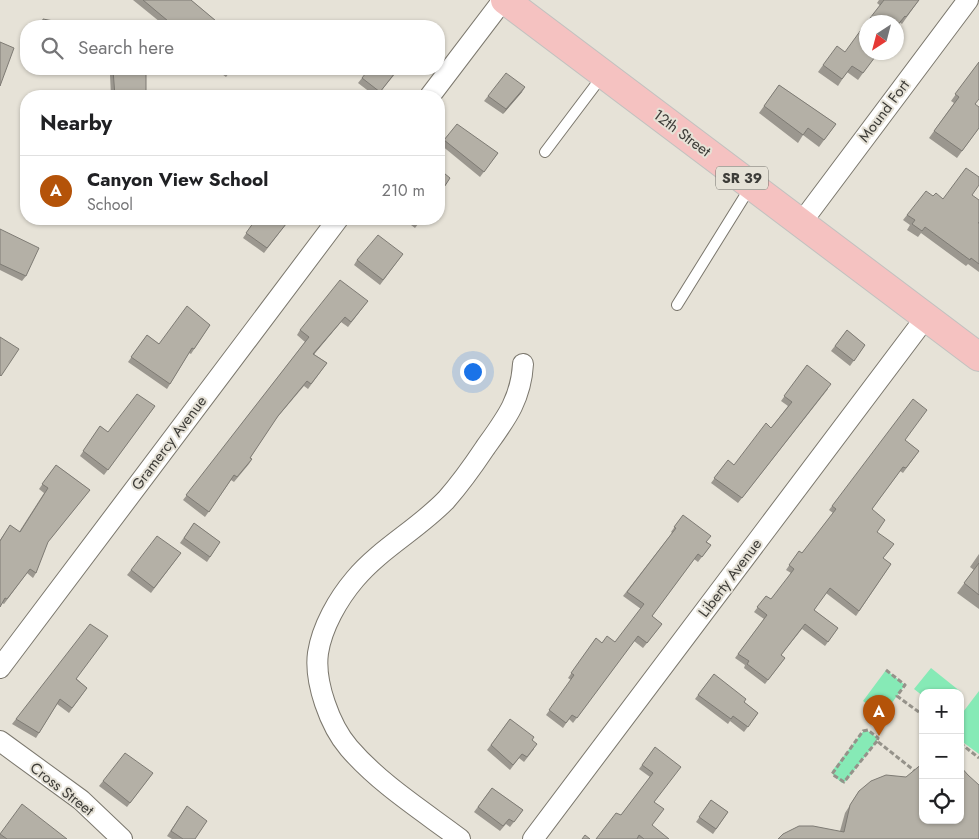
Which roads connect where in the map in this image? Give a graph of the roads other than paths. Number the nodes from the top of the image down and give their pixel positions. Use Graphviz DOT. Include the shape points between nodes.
graph roads {
  1 [pos="504,0"];
  2 [pos="968,0"];
  3 [pos="603,74"];
  4 [pos="435,90"];
  5 [pos="545,152"];
  6 [pos="751,185"];
  7 [pos="801,223"];
  8 [pos="333,225"];
  9 [pos="678,305"];
  10 [pos="926,317"];
  11 [pos="979,357"];
  12 [pos="523,364"];
  13 [pos="0,668"];
  14 [pos="0,741"];
  15 [pos="122,839"];
  16 [pos="460,839"];
  17 [pos="533,839"];
  1 -- 3 [label="main road, 12th Street / SR 39"];
  1 -- 4 [label="street"];
  2 -- 7 [label="street, Mound Fort"];
  3 -- 5 [label="lane"];
  3 -- 6 [label="main road, 12th Street / SR 39"];
  6 -- 7 [label="main road, 12th Street / SR 39"];
  6 -- 9 [label="lane"];
  7 -- 10 [label="main road, 12th Street / SR 39"];
  8 -- 13 [label="street, Gramercy Avenue"];
  10 -- 11 [label="main road, 12th Street / SR 39"];
  10 -- 17 [label="street, Liberty Avenue"];
  12 -- 16 [label="street" via="516,400 497,431 446,500 356,578 337,603 318,654 322,695 348,746 365,765"];
  14 -- 15 [label="street, Cross Street" via="81,800"];
}
